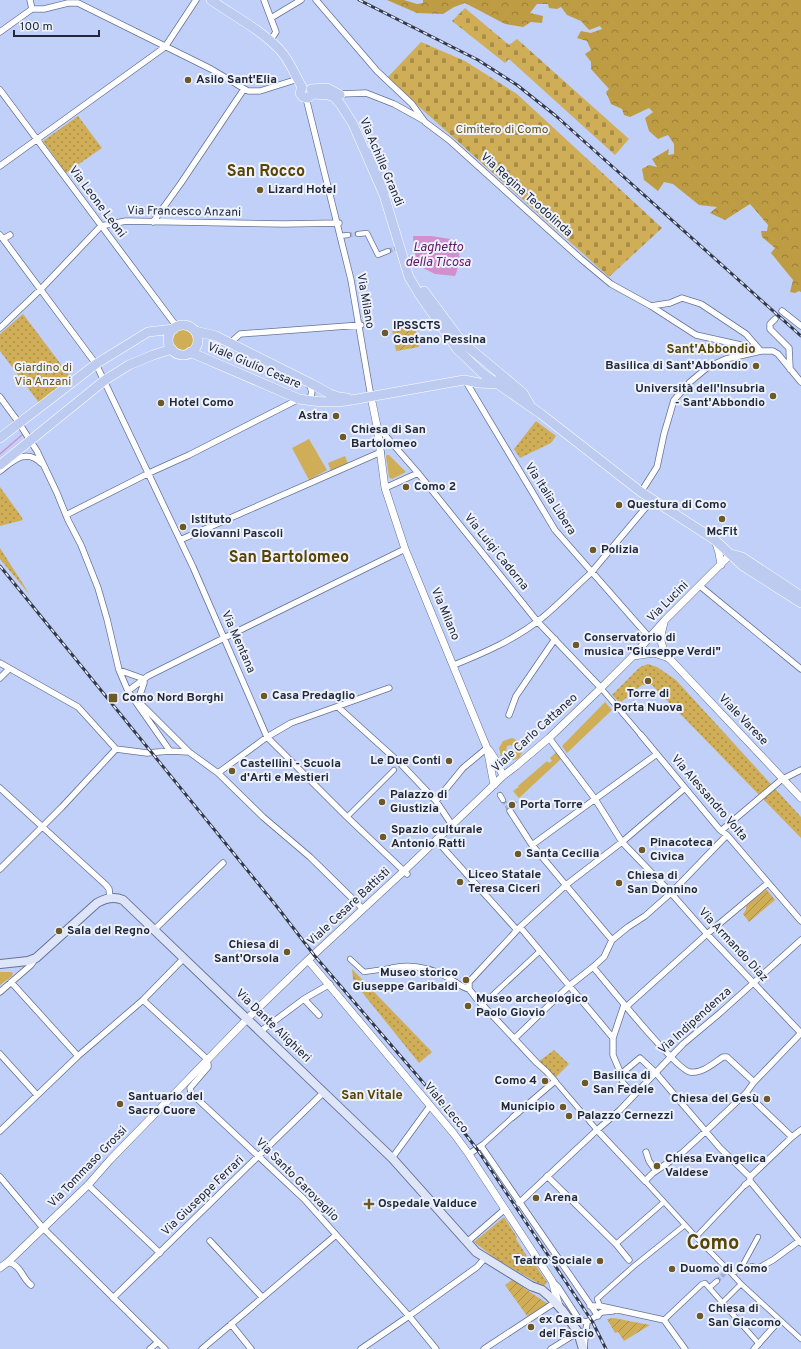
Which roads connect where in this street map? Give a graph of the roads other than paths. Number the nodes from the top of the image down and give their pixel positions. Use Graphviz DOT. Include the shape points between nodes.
graph roads {
  1 [pos="30,0"];
  2 [pos="196,0"];
  3 [pos="211,0"];
  4 [pos="264,0"];
  5 [pos="301,0"];
  6 [pos="316,0"];
  7 [pos="32,9"];
  8 [pos="271,18"];
  9 [pos="0,32"];
  10 [pos="270,41"];
  11 [pos="165,46"];
  12 [pos="244,89"];
  13 [pos="0,90"];
  14 [pos="306,91"];
  15 [pos="340,94"];
  16 [pos="425,122"];
  17 [pos="36,138"];
  18 [pos="0,166"];
  19 [pos="153,222"];
  20 [pos="338,223"];
  21 [pos="101,226"];
  22 [pos="358,234"];
  23 [pos="348,235"];
  24 [pos="10,236"];
  25 [pos="340,236"];
  26 [pos="2,237"];
  27 [pos="388,251"];
  28 [pos="41,289"];
  29 [pos="651,306"];
  30 [pos="782,311"];
  31 [pos="773,321"];
  32 [pos="360,325"];
  33 [pos="801,326"];
  34 [pos="0,328"];
  35 [pos="175,328"];
  36 [pos="195,331"];
  37 [pos="230,343"];
  38 [pos="172,349"];
  39 [pos="760,351"];
  40 [pos="190,352"];
  41 [pos="474,352"];
  42 [pos="96,364"];
  43 [pos="476,368"];
  44 [pos="790,369"];
  45 [pos="105,380"];
  46 [pos="464,380"];
  47 [pos="307,381"];
  48 [pos="501,381"];
  49 [pos="801,382"];
  50 [pos="0,397"];
  51 [pos="371,397"];
  52 [pos="355,399"];
  53 [pos="304,400"];
  54 [pos="21,425"];
  55 [pos="378,426"];
  56 [pos="0,438"];
  57 [pos="29,438"];
  58 [pos="381,452"];
  59 [pos="0,465"];
  60 [pos="44,465"];
  61 [pos="0,471"];
  62 [pos="149,473"];
  63 [pos="418,473"];
  64 [pos="385,488"];
  65 [pos="641,492"];
  66 [pos="652,500"];
  67 [pos="66,515"];
  68 [pos="180,540"];
  69 [pos="715,540"];
  70 [pos="406,549"];
  71 [pos="731,554"];
  72 [pos="721,565"];
  73 [pos="592,572"];
  74 [pos="700,586"];
  75 [pos="801,596"];
  76 [pos="801,603"];
  77 [pos="665,620"];
  78 [pos="537,621"];
  79 [pos="649,637"];
  80 [pos="224,638"];
  81 [pos="555,639"];
  82 [pos="633,656"];
  83 [pos="668,658"];
  84 [pos="0,663"];
  85 [pos="454,665"];
  86 [pos="9,669"];
  87 [pos="801,669"];
  88 [pos="119,670"];
  89 [pos="0,678"];
  90 [pos="144,679"];
  91 [pos="389,688"];
  92 [pos="601,688"];
  93 [pos="128,691"];
  94 [pos="338,707"];
  95 [pos="508,718"];
  96 [pos="641,735"];
  97 [pos="267,737"];
  98 [pos="549,738"];
  99 [pos="488,748"];
  100 [pos="116,749"];
  101 [pos="170,751"];
  102 [pos="189,752"];
  103 [pos="657,754"];
  104 [pos="499,766"];
  105 [pos="516,766"];
  106 [pos="394,770"];
  107 [pos="801,770"];
  108 [pos="218,773"];
  109 [pos="503,776"];
  110 [pos="783,778"];
  111 [pos="494,784"];
  112 [pos="0,788"];
  113 [pos="685,788"];
  114 [pos="500,795"];
  115 [pos="801,798"];
  116 [pos="596,799"];
  117 [pos="503,800"];
  118 [pos="436,801"];
  119 [pos="510,811"];
  120 [pos="346,817"];
  121 [pos="452,825"];
  122 [pos="42,827"];
  123 [pos="722,830"];
  124 [pos="727,835"];
  125 [pos="436,840"];
  126 [pos="622,842"];
  127 [pos="532,845"];
  128 [pos="223,863"];
  129 [pos="0,869"];
  130 [pos="405,872"];
  131 [pos="768,883"];
  132 [pos="566,885"];
  133 [pos="671,893"];
  134 [pos="110,898"];
  135 [pos="363,909"];
  136 [pos="801,921"];
  137 [pos="519,928"];
  138 [pos="155,929"];
  139 [pos="707,934"];
  140 [pos="612,940"];
  141 [pos="801,940"];
  142 [pos="540,951"];
  143 [pos="36,958"];
  144 [pos="184,958"];
  145 [pos="350,959"];
  146 [pos="308,960"];
  147 [pos="18,962"];
  148 [pos="0,964"];
  149 [pos="593,967"];
  150 [pos="392,968"];
  151 [pos="16,978"];
  152 [pos="12,982"];
  153 [pos="753,983"];
  154 [pos="330,984"];
  155 [pos="569,986"];
  156 [pos="469,989"];
  157 [pos="0,992"];
  158 [pos="304,998"];
  159 [pos="143,1000"];
  160 [pos="482,1005"];
  161 [pos="625,1006"];
  162 [pos="319,1015"];
  163 [pos="248,1018"];
  164 [pos="261,1031"];
  165 [pos="801,1033"];
  166 [pos="613,1038"];
  167 [pos="514,1039"];
  168 [pos="0,1054"];
  169 [pos="78,1056"];
  170 [pos="670,1056"];
  171 [pos="207,1061"];
  172 [pos="655,1072"];
  173 [pos="621,1074"];
  174 [pos="556,1081"];
  175 [pos="754,1082"];
  176 [pos="324,1092"];
  177 [pos="746,1093"];
  178 [pos="37,1095"];
  179 [pos="634,1095"];
  180 [pos="430,1106"];
  181 [pos="513,1117"];
  182 [pos="597,1130"];
  183 [pos="0,1131"];
  184 [pos="706,1132"];
  185 [pos="800,1133"];
  186 [pos="792,1137"];
  187 [pos="481,1146"];
  188 [pos="646,1152"];
  189 [pos="469,1154"];
  190 [pos="259,1157"];
  191 [pos="392,1158"];
  192 [pos="656,1171"];
  193 [pos="547,1176"];
  194 [pos="0,1177"];
  195 [pos="645,1181"];
  196 [pos="748,1181"];
  197 [pos="88,1184"];
  198 [pos="664,1202"];
  199 [pos="519,1203"];
  200 [pos="505,1210"];
  201 [pos="685,1225"];
  202 [pos="43,1228"];
  203 [pos="336,1235"];
  204 [pos="695,1236"];
  205 [pos="758,1237"];
  206 [pos="210,1242"];
  207 [pos="467,1242"];
  208 [pos="800,1242"];
  209 [pos="616,1244"];
  210 [pos="160,1253"];
  211 [pos="485,1258"];
  212 [pos="629,1260"];
  213 [pos="8,1262"];
  214 [pos="764,1265"];
  215 [pos="634,1266"];
  216 [pos="0,1268"];
  217 [pos="740,1270"];
  218 [pos="729,1272"];
  219 [pos="552,1281"];
  220 [pos="716,1281"];
  221 [pos="741,1284"];
  222 [pos="31,1285"];
  223 [pos="710,1287"];
  224 [pos="262,1297"];
  225 [pos="113,1298"];
  226 [pos="723,1302"];
  227 [pos="557,1304"];
  228 [pos="590,1306"];
  229 [pos="600,1306"];
  230 [pos="623,1311"];
  231 [pos="409,1316"];
  232 [pos="598,1316"];
  233 [pos="664,1320"];
  234 [pos="587,1322"];
  235 [pos="779,1322"];
  236 [pos="231,1324"];
  237 [pos="578,1332"];
  238 [pos="801,1339"];
  239 [pos="158,1342"];
  240 [pos="759,1344"];
  241 [pos="150,1349"];
  242 [pos="165,1349"];
  243 [pos="202,1349"];
  244 [pos="251,1349"];
  245 [pos="361,1349"];
  246 [pos="436,1349"];
  247 [pos="484,1349"];
  248 [pos="551,1349"];
  249 [pos="584,1349"];
  250 [pos="685,1349"];
  251 [pos="754,1349"];
  1 -- 7 [label="street"];
  2 -- 11 [label="street"];
  3 -- 10 [label="main road"];
  4 -- 8 [label="street"];
  5 -- 8 [label="street"];
  6 -- 16 [label="street, Via Regina Teodolinda" via="377,71 412,104"];
  7 -- 9 [label="street"];
  7 -- 11 [label="street" via="44,9 68,2 78,3"];
  8 -- 10 [label="street" via="276,32"];
  10 -- 14 [label="main road" via="280,50"];
  11 -- 12 [label="street"];
  11 -- 17 [label="street"];
  12 -- 14 [label="street" via="251,92"];
  12 -- 19 [label="street"];
  13 -- 17 [label="street, Via Leone Leoni"];
  14 -- 15 [label="main road" via="327,88"];
  14 -- 20 [label="street, Via Milano"];
  14 -- 43 [label="main road, Via Achille Grandi" via="334,98 347,114 384,194 411,282 450,340"];
  15 -- 16 [label="street" via="366,93 394,104"];
  15 -- 41 [label="main road, Via Achille Grandi" via="350,106 383,176 416,279 456,335"];
  16 -- 29 [label="street, Via Regina Teodolinda" via="449,140 611,284"];
  17 -- 18 [label="street"];
  17 -- 21 [label="street, Via Leone Leoni"];
  19 -- 20 [label="street, Via Francesco Anzani"];
  19 -- 21 [label="street, Via Francesco Anzani" via="126,221"];
  20 -- 25 [label="street, Via Milano"];
  21 -- 28 [label="street"];
  21 -- 35 [label="street, Via Leone Leoni" via="135,269"];
  22 -- 27 [label="street" via="367,233 378,255"];
  23 -- 25 [label="street"];
  24 -- 26 [label="street"];
  25 -- 32 [label="street, Via Milano"];
  26 -- 28 [label="street, Via Mentana"];
  28 -- 34 [label="street"];
  28 -- 42 [label="street, Via Mentana"];
  29 -- 39 [label="street, Via Regina Teodolinda" via="696,335"];
  29 -- 39 [label="street" via="682,298 701,304 746,334"];
  30 -- 33 [label="street"];
  31 -- 44 [label="street" via="770,329 789,348"];
  32 -- 37 [label="street" via="240,334"];
  32 -- 51 [label="street, Via Milano"];
  35 -- 36 [label="main road" via="187,326"];
  35 -- 38 [label="main road" via="169,336"];
  35 -- 42 [label="main road" via="148,332"];
  36 -- 37 [label="main road, Viale Giulio Cesare"];
  36 -- 40 [label="main road" via="198,340"];
  37 -- 47 [label="main road, Viale Giulio Cesare"];
  38 -- 40 [label="main road" via="182,354"];
  38 -- 45 [label="main road" via="129,365"];
  39 -- 44 [label="street, Via Regina Teodolinda" via="773,351"];
  39 -- 65 [label="street" via="726,359 708,368 676,397 656,467"];
  40 -- 53 [label="main road, Viale Giulio Cesare"];
  41 -- 43 [label="main road"];
  41 -- 48 [label="main road, Via Achille Grandi" via="491,365"];
  42 -- 45 [label="street, Via Mentana"];
  42 -- 54 [label="main road"];
  43 -- 46 [label="main road"];
  43 -- 48 [label="main road, Via Achille Grandi"];
  44 -- 49 [label="street"];
  45 -- 57 [label="main road"];
  45 -- 62 [label="street, Via Mentana"];
  46 -- 48 [label="main road" via="479,383"];
  46 -- 51 [label="main road, Viale Giulio Cesare"];
  46 -- 73 [label="street, Via Italia Libera" via="555,530"];
  47 -- 52 [label="main road, Viale Giulio Cesare" via="338,397"];
  47 -- 53 [label="street, Viale Giulio Cesare" via="312,391 311,396"];
  48 -- 65 [label="main road"];
  50 -- 54 [label="street"];
  51 -- 52 [label="main road, Viale Giulio Cesare"];
  51 -- 55 [label="street, Via Milano"];
  52 -- 53 [label="main road, Viale Giulio Cesare" via="332,403"];
  53 -- 62 [label="street"];
  54 -- 56 [label="main road"];
  54 -- 57 [label="street"];
  55 -- 58 [label="street, Via Milano"];
  55 -- 63 [label="street, Via Luigi Cadorna"];
  57 -- 59 [label="main road"];
  57 -- 60 [label="street"];
  58 -- 64 [label="street, Via Milano"];
  58 -- 68 [label="street"];
  60 -- 61 [label="street" via="35,458 24,456"];
  60 -- 67 [label="street"];
  62 -- 67 [label="street"];
  62 -- 68 [label="street, Via Mentana"];
  63 -- 64 [label="street"];
  63 -- 78 [label="street, Via Luigi Cadorna"];
  64 -- 70 [label="street, Via Milano"];
  65 -- 66 [label="main road"];
  66 -- 69 [label="main road"];
  66 -- 73 [label="street"];
  67 -- 88 [label="street" via="98,588"];
  68 -- 80 [label="street, Via Mentana"];
  69 -- 71 [label="main road"];
  69 -- 72 [label="street"];
  70 -- 80 [label="street"];
  70 -- 85 [label="street, Via Milano"];
  71 -- 72 [label="street, Via Lucini"];
  71 -- 75 [label="main road" via="742,557"];
  71 -- 76 [label="main road" via="743,566"];
  72 -- 74 [label="street, Via Lucini"];
  73 -- 78 [label="street"];
  73 -- 79 [label="street, Via Italia Libera"];
  74 -- 77 [label="street, Via Lucini"];
  74 -- 87 [label="street"];
  77 -- 79 [label="street, Via Lucini"];
  77 -- 83 [label="street, Viale Varese" via="660,644"];
  78 -- 81 [label="street, Via Luigi Cadorna"];
  78 -- 85 [label="street" via="496,648"];
  79 -- 82 [label="street, Via Lucini"];
  80 -- 90 [label="street"];
  80 -- 97 [label="street, Via Mentana"];
  81 -- 92 [label="street, Via Luigi Cadorna"];
  81 -- 95 [label="street" via="516,696"];
  82 -- 83 [label="street" via="654,653"];
  82 -- 92 [label="street, Viale Carlo Cattaneo"];
  83 -- 110 [label="street, Viale Varese"];
  84 -- 86 [label="street"];
  85 -- 99 [label="street, Via Milano"];
  86 -- 89 [label="street"];
  86 -- 100 [label="street" via="78,708"];
  88 -- 90 [label="street"];
  88 -- 93 [label="street"];
  90 -- 93 [label="street"];
  90 -- 102 [label="street" via="139,702"];
  91 -- 94 [label="street"];
  92 -- 96 [label="street, Via Alessandro Volta"];
  92 -- 98 [label="street, Viale Carlo Cattaneo"];
  93 -- 101 [label="street"];
  94 -- 97 [label="street" via="291,723"];
  94 -- 118 [label="street" via="401,764"];
  96 -- 103 [label="street, Via Alessandro Volta"];
  97 -- 108 [label="street"];
  97 -- 120 [label="street, Via Mentana"];
  98 -- 105 [label="street, Viale Carlo Cattaneo"];
  98 -- 116 [label="street, Via Armando Diaz"];
  99 -- 104 [label="street, Via Milano"];
  99 -- 111 [label="street, Via Milano"];
  99 -- 118 [label="street" via="463,768"];
  100 -- 101 [label="street" via="153,753"];
  100 -- 122 [label="street"];
  101 -- 102 [label="street"];
  102 -- 108 [label="street"];
  103 -- 113 [label="street, Via Alessandro Volta"];
  103 -- 116 [label="street"];
  104 -- 105 [label="street"];
  104 -- 109 [label="street, Via Milano"];
  105 -- 109 [label="street, Viale Carlo Cattaneo"];
  106 -- 120 [label="street"];
  107 -- 110 [label="street"];
  108 -- 135 [label="street"];
  109 -- 111 [label="street, Viale Carlo Cattaneo"];
  110 -- 115 [label="street, Viale Varese"];
  110 -- 123 [label="street"];
  111 -- 121 [label="street, Viale Carlo Cattaneo"];
  112 -- 122 [label="street"];
  113 -- 123 [label="street, Via Alessandro Volta"];
  113 -- 126 [label="street"];
  114 -- 117 [label="street"];
  116 -- 126 [label="street, Via Armando Diaz"];
  116 -- 127 [label="street"];
  118 -- 121 [label="street"];
  119 -- 127 [label="street"];
  120 -- 130 [label="street, Via Mentana"];
  121 -- 125 [label="street, Viale Carlo Cattaneo"];
  122 -- 129 [label="street"];
  122 -- 134 [label="street" via="106,885"];
  123 -- 124 [label="street, Via Alessandro Volta"];
  124 -- 131 [label="street, Via Alessandro Volta"];
  124 -- 133 [label="street"];
  125 -- 130 [label="street, Viale Cesare Battisti"];
  125 -- 137 [label="street"];
  126 -- 132 [label="street"];
  126 -- 133 [label="street, Via Armando Diaz"];
  127 -- 132 [label="street"];
  128 -- 138 [label="street"];
  130 -- 135 [label="street, Viale Cesare Battisti"];
  131 -- 136 [label="street, Via Alessandro Volta"];
  131 -- 139 [label="street"];
  132 -- 137 [label="street"];
  132 -- 140 [label="street"];
  133 -- 139 [label="street, Via Armando Diaz"];
  133 -- 140 [label="street"];
  134 -- 138 [label="main road, Via Dante Alighieri" via="123,900"];
  134 -- 143 [label="main road" via="97,903"];
  135 -- 146 [label="street, Viale Cesare Battisti"];
  137 -- 142 [label="street"];
  137 -- 156 [label="street" via="469,982"];
  138 -- 144 [label="main road, Via Dante Alighieri"];
  139 -- 153 [label="street, Via Armando Diaz"];
  139 -- 161 [label="street"];
  140 -- 149 [label="street" via="604,957"];
  141 -- 153 [label="street, Via Indipendenza"];
  142 -- 155 [label="street"];
  142 -- 160 [label="street"];
  143 -- 147 [label="main road"];
  143 -- 151 [label="street"];
  144 -- 159 [label="street"];
  144 -- 163 [label="main road, Via Dante Alighieri"];
  145 -- 150 [label="street" via="364,972"];
  146 -- 154 [label="street, Viale Lecco"];
  146 -- 163 [label="street, Via Tommaso Grossi"];
  147 -- 148 [label="main road"];
  147 -- 151 [label="street"];
  149 -- 155 [label="street"];
  149 -- 161 [label="street"];
  150 -- 156 [label="street" via="424,968 447,976"];
  151 -- 152 [label="street"];
  152 -- 157 [label="street"];
  152 -- 169 [label="street"];
  153 -- 165 [label="street, Via Armando Diaz"];
  153 -- 170 [label="street, Via Indipendenza"];
  154 -- 158 [label="street"];
  154 -- 180 [label="street, Viale Lecco"];
  155 -- 166 [label="street"];
  155 -- 167 [label="street"];
  156 -- 160 [label="street"];
  158 -- 162 [label="street"];
  158 -- 164 [label="street"];
  159 -- 169 [label="street"];
  159 -- 171 [label="street"];
  160 -- 167 [label="street"];
  161 -- 166 [label="street"];
  161 -- 170 [label="street"];
  163 -- 164 [label="main road, Via Dante Alighieri"];
  163 -- 171 [label="street, Via Tommaso Grossi"];
  164 -- 176 [label="main road, Via Dante Alighieri"];
  165 -- 175 [label="street"];
  166 -- 173 [label="street" via="613,1055"];
  167 -- 174 [label="street"];
  168 -- 178 [label="street"];
  169 -- 178 [label="street"];
  170 -- 172 [label="street, Via Indipendenza"];
  170 -- 175 [label="street" via="686,1071 698,1072 726,1056"];
  171 -- 190 [label="street, Via Santo Garovaglio" via="208,1067 190,1088 190,1093"];
  171 -- 197 [label="street, Via Tommaso Grossi"];
  172 -- 173 [label="street" via="640,1058"];
  172 -- 179 [label="street, Via Indipendenza"];
  172 -- 184 [label="street"];
  173 -- 179 [label="street" via="622,1081"];
  174 -- 181 [label="street"];
  174 -- 182 [label="street"];
  175 -- 177 [label="street"];
  176 -- 190 [label="street, Via Giuseppe Ferrari"];
  176 -- 191 [label="main road, Via Dante Alighieri"];
  177 -- 184 [label="street"];
  177 -- 186 [label="street"];
  178 -- 183 [label="street"];
  179 -- 182 [label="street, Via Indipendenza"];
  180 -- 189 [label="street, Viale Lecco"];
  180 -- 191 [label="street"];
  181 -- 187 [label="street"];
  182 -- 193 [label="street, Via Indipendenza"];
  182 -- 195 [label="street"];
  184 -- 192 [label="street"];
  184 -- 196 [label="street"];
  185 -- 186 [label="street"];
  186 -- 196 [label="street"];
  187 -- 189 [label="street"];
  187 -- 199 [label="street"];
  188 -- 192 [label="street"];
  189 -- 200 [label="street, Viale Lecco"];
  190 -- 203 [label="street, Via Santo Garovaglio" via="304,1199"];
  190 -- 210 [label="street, Via Giuseppe Ferrari"];
  191 -- 207 [label="main road, Via Dante Alighieri"];
  192 -- 195 [label="street"];
  193 -- 199 [label="street, Via Indipendenza"];
  193 -- 209 [label="street"];
  194 -- 202 [label="street"];
  195 -- 198 [label="street"];
  196 -- 204 [label="street"];
  196 -- 208 [label="street"];
  197 -- 202 [label="street, Via Tommaso Grossi"];
  197 -- 210 [label="street"];
  198 -- 201 [label="street"];
  198 -- 209 [label="street"];
  199 -- 228 [label="street"];
  200 -- 207 [label="street"];
  200 -- 219 [label="street, Viale Lecco"];
  201 -- 204 [label="street"];
  201 -- 215 [label="street"];
  202 -- 213 [label="street, Via Tommaso Grossi"];
  202 -- 225 [label="street"];
  203 -- 224 [label="street"];
  203 -- 231 [label="street, Via Santo Garovaglio"];
  204 -- 218 [label="street"];
  205 -- 217 [label="street"];
  206 -- 224 [label="street"];
  207 -- 211 [label="main road, Via Dante Alighieri"];
  208 -- 214 [label="street"];
  209 -- 212 [label="street"];
  210 -- 225 [label="street, Via Giuseppe Ferrari"];
  211 -- 227 [label="main road, Via Dante Alighieri" via="542,1290"];
  211 -- 231 [label="street" via="477,1267"];
  212 -- 215 [label="street"];
  213 -- 216 [label="street, Via Tommaso Grossi"];
  213 -- 222 [label="street" via="19,1268"];
  214 -- 217 [label="street"];
  215 -- 229 [label="street" via="597,1300"];
  217 -- 218 [label="street"];
  218 -- 221 [label="street"];
  219 -- 227 [label="street, Viale Lecco"];
  219 -- 234 [label="street" via="578,1318"];
  220 -- 223 [label="street"];
  221 -- 226 [label="street"];
  221 -- 235 [label="street"];
  223 -- 226 [label="street"];
  223 -- 233 [label="street" via="702,1284"];
  224 -- 236 [label="street"];
  225 -- 239 [label="street"];
  226 -- 240 [label="street"];
  227 -- 237 [label="main road, Via Dante Alighieri"];
  227 -- 247 [label="street"];
  228 -- 229 [label="street"];
  228 -- 232 [label="street"];
  229 -- 230 [label="street"];
  230 -- 232 [label="street" via="605,1312"];
  230 -- 233 [label="street"];
  231 -- 245 [label="street"];
  231 -- 246 [label="street, Via Santo Garovaglio"];
  232 -- 234 [label="street"];
  233 -- 250 [label="street"];
  234 -- 249 [label="street"];
  235 -- 238 [label="street"];
  235 -- 240 [label="street"];
  236 -- 243 [label="street"];
  236 -- 244 [label="street"];
  237 -- 248 [label="street"];
  237 -- 249 [label="main road, Via Dante Alighieri"];
  239 -- 241 [label="street"];
  239 -- 242 [label="street"];
  240 -- 251 [label="street"];
}
